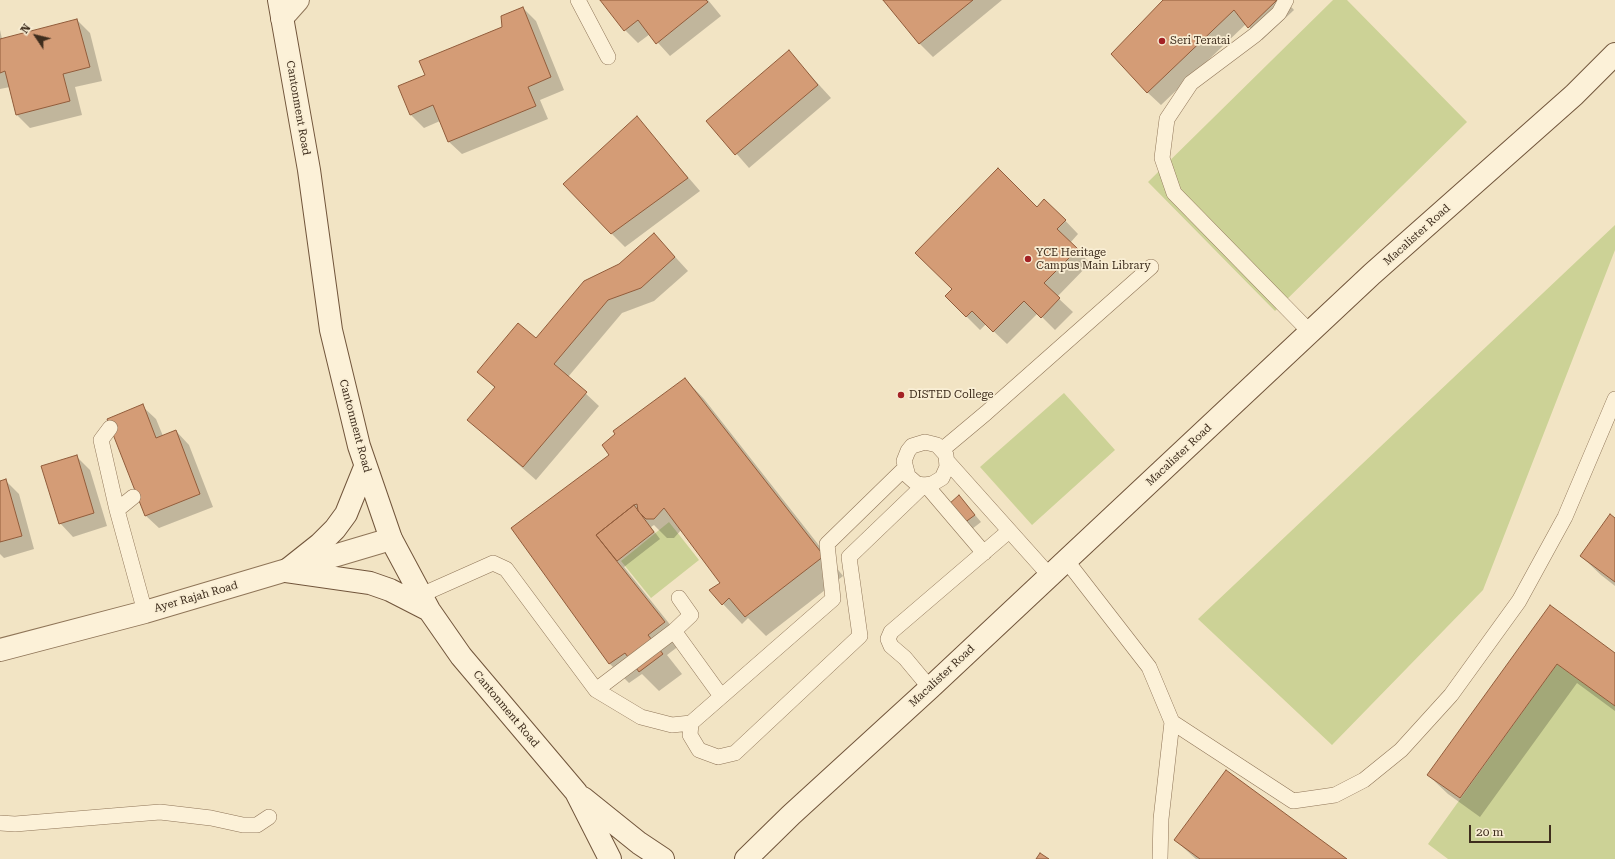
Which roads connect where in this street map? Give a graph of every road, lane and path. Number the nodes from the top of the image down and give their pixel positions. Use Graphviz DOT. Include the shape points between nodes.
graph roads {
  1 [pos="298,0"];
  2 [pos="578,0"];
  3 [pos="1286,0"];
  4 [pos="281,9"];
  5 [pos="1615,54"];
  6 [pos="608,57"];
  7 [pos="1151,267"];
  8 [pos="1310,332"];
  9 [pos="1615,399"];
  10 [pos="1610,426"];
  11 [pos="110,428"];
  12 [pos="945,455"];
  13 [pos="365,467"];
  14 [pos="904,468"];
  15 [pos="925,485"];
  16 [pos="134,497"];
  17 [pos="117,510"];
  18 [pos="1009,530"];
  19 [pos="391,539"];
  20 [pos="984,553"];
  21 [pos="1066,560"];
  22 [pos="286,570"];
  23 [pos="1049,575"];
  24 [pos="680,598"];
  25 [pos="425,602"];
  26 [pos="145,612"];
  27 [pos="674,631"];
  28 [pos="0,650"];
  29 [pos="930,688"];
  30 [pos="596,690"];
  31 [pos="721,696"];
  32 [pos="1172,722"];
  33 [pos="691,723"];
  34 [pos="576,792"];
  35 [pos="269,817"];
  36 [pos="0,823"];
  37 [pos="742,858"];
  38 [pos="610,859"];
  39 [pos="663,859"];
  40 [pos="1160,859"];
  1 -- 4 [label="main road"];
  2 -- 6 [label="lane"];
  3 -- 8 [label="lane" via="1279,13 1255,35 1191,83 1167,119 1162,158 1174,193"];
  4 -- 13 [label="main road, Cantonment Road" via="309,170 331,330"];
  5 -- 8 [label="main road, Macalister Road" via="1574,95"];
  7 -- 12 [label="lane" via="986,413"];
  8 -- 21 [label="main road, Macalister Road"];
  9 -- 10 [label="lane"];
  10 -- 32 [label="lane" via="1565,517 1519,601 1451,695 1401,750 1364,780 1335,795 1294,801"];
  11 -- 17 [label="lane" via="101,440"];
  12 -- 14 [label="lane" via="931,443 918,443 908,451"];
  12 -- 15 [label="lane" via="947,467 942,478 938,482"];
  12 -- 18 [label="lane"];
  13 -- 19 [label="main road, Cantonment Road"];
  13 -- 22 [label="main road" via="346,514 335,529"];
  14 -- 15 [label="lane" via="912,481"];
  14 -- 31 [label="lane" via="827,544 832,599"];
  15 -- 20 [label="lane"];
  15 -- 33 [label="lane" via="849,557 860,636 735,753 718,757 699,750 690,735"];
  16 -- 17 [label="lane"];
  17 -- 26 [label="lane"];
  18 -- 20 [label="lane"];
  18 -- 23 [label="lane"];
  19 -- 22 [label="main road, Ayer Rajah Road"];
  19 -- 25 [label="main road, Cantonment Road"];
  20 -- 29 [label="lane" via="891,632 888,639 891,646 905,658"];
  21 -- 23 [label="main road, Macalister Road"];
  21 -- 32 [label="lane" via="1149,667"];
  22 -- 25 [label="main road" via="370,583"];
  22 -- 26 [label="main road, Ayer Rajah Road"];
  23 -- 29 [label="main road, Macalister Road"];
  24 -- 27 [label="lane" via="691,615"];
  25 -- 30 [label="lane" via="493,564 506,569"];
  25 -- 34 [label="main road, Cantonment Road" via="461,656"];
  26 -- 28 [label="main road, Ayer Rajah Road"];
  27 -- 30 [label="lane"];
  27 -- 31 [label="lane"];
  29 -- 37 [label="main road, Macalister Road"];
  30 -- 33 [label="lane" via="641,717 672,725"];
  31 -- 33 [label="lane"];
  32 -- 40 [label="lane" via="1161,819"];
  34 -- 38 [label="main road"];
  34 -- 39 [label="main road"];
  35 -- 36 [label="lane" via="256,825 160,812 15,824"];
}
